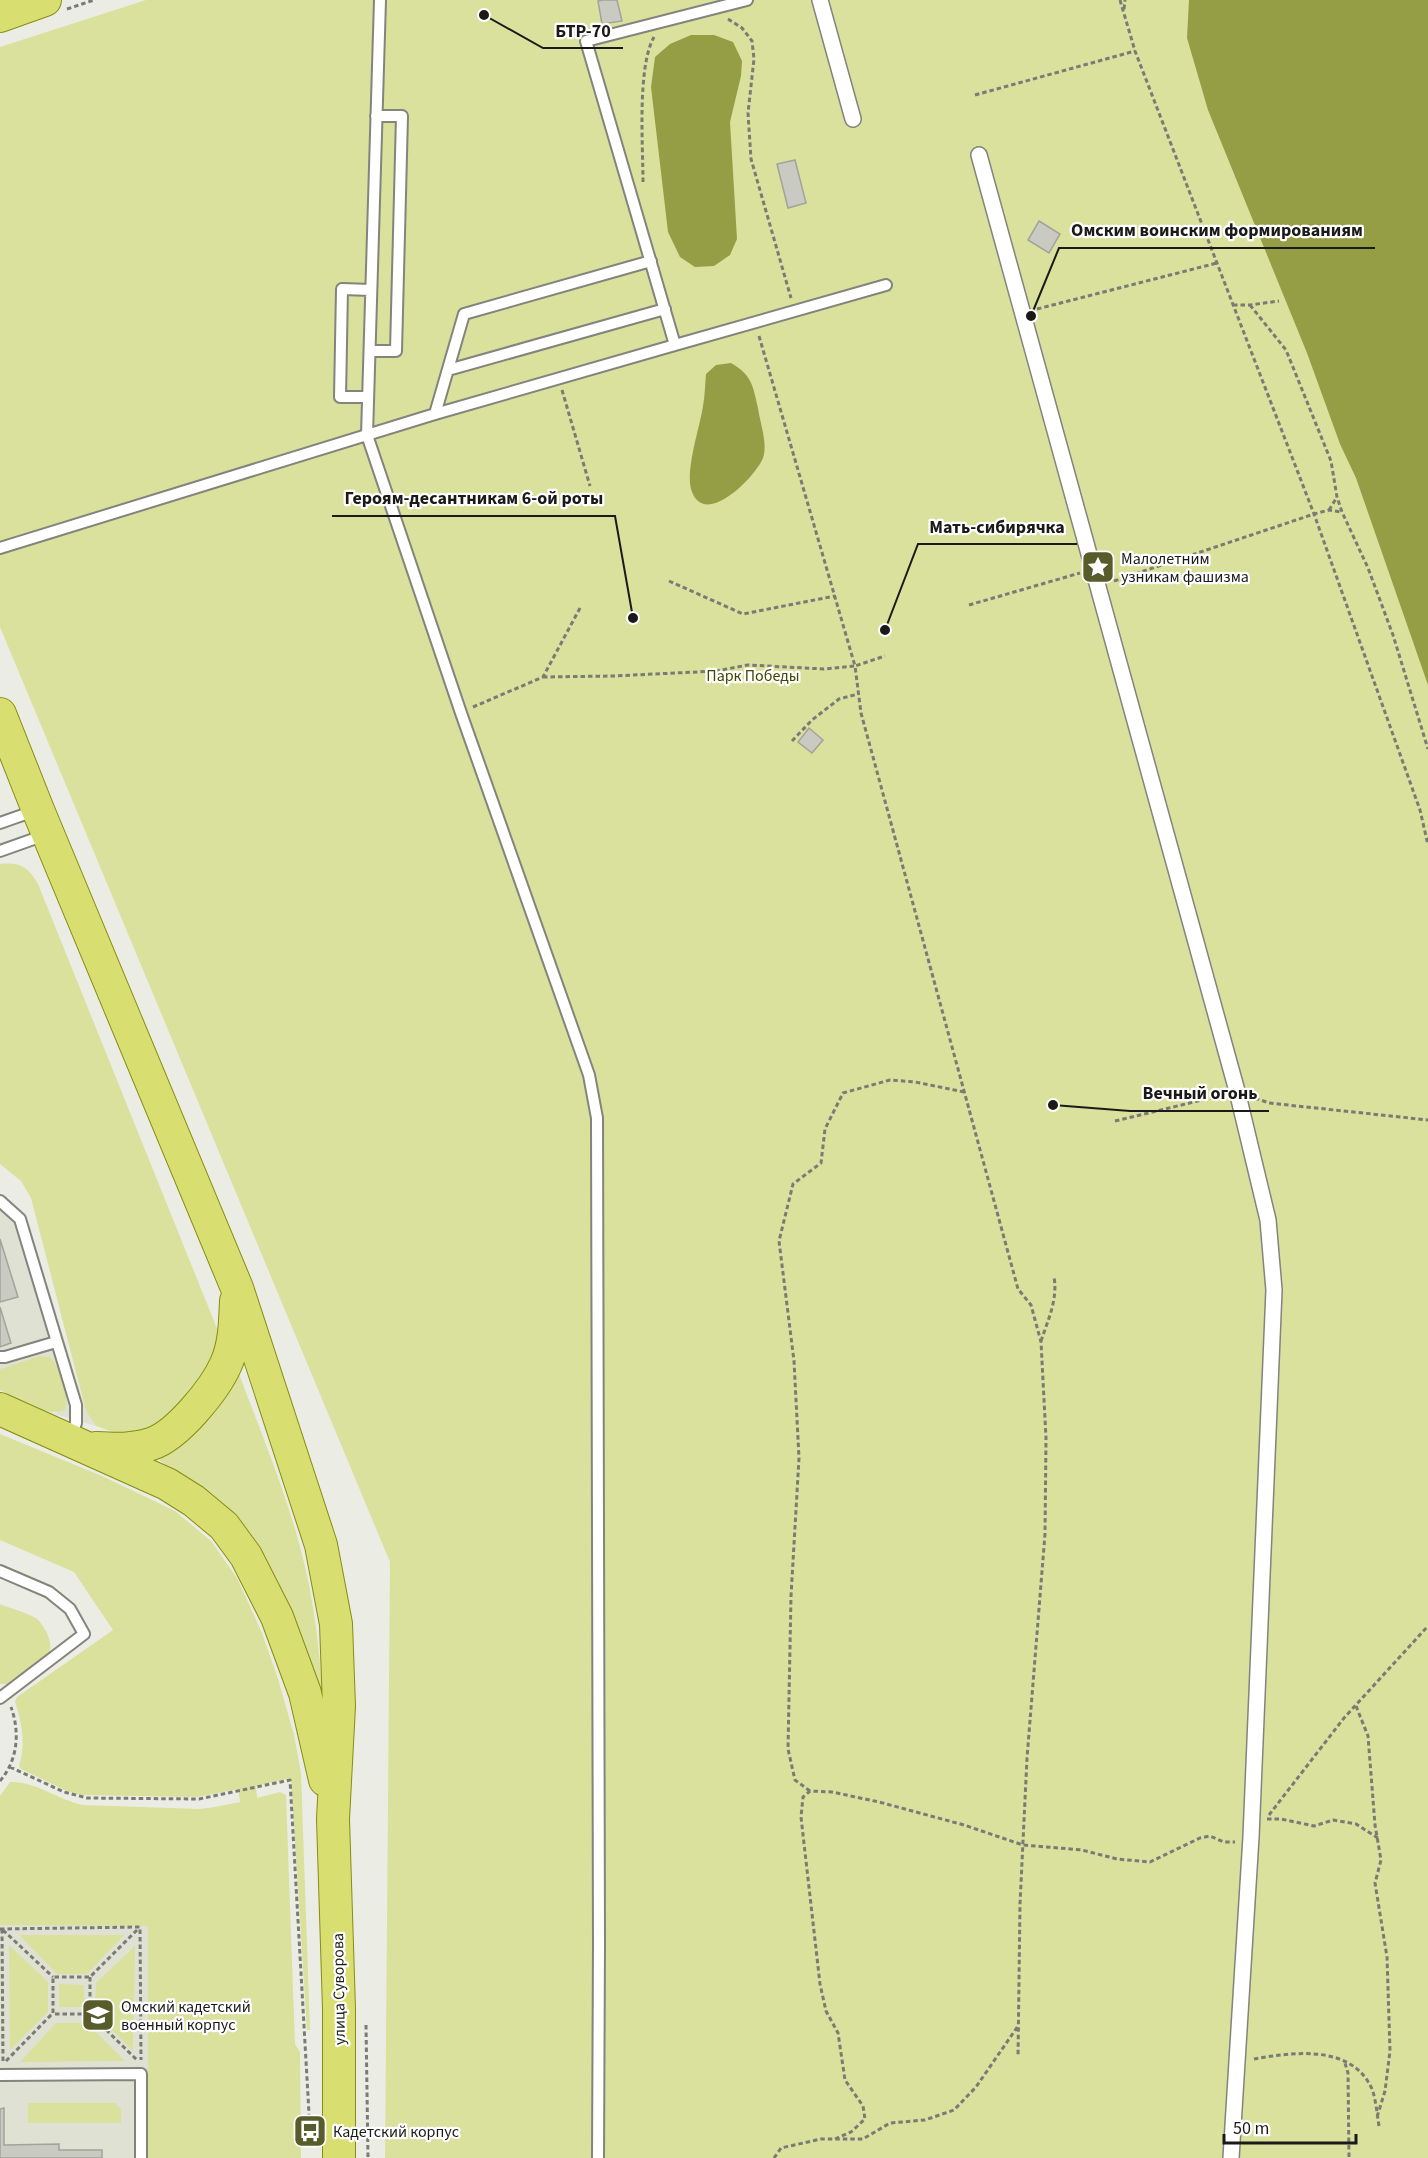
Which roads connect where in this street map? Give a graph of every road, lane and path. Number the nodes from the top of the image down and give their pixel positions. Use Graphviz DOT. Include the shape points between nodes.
graph roads {
  1 [pos="45,0"];
  2 [pos="380,0"];
  3 [pos="747,0"];
  4 [pos="820,0"];
  5 [pos="1120,0"];
  6 [pos="1125,0"];
  7 [pos="702,11"];
  8 [pos="1124,11"];
  9 [pos="0,16"];
  10 [pos="669,20"];
  11 [pos="1135,51"];
  12 [pos="975,95"];
  13 [pos="376,116"];
  14 [pos="853,119"];
  15 [pos="979,155"];
  16 [pos="643,188"];
  17 [pos="651,261"];
  18 [pos="1217,263"];
  19 [pos="886,285"];
  20 [pos="371,290"];
  21 [pos="1279,301"];
  22 [pos="1233,304"];
  23 [pos="1250,305"];
  24 [pos="665,309"];
  25 [pos="795,311"];
  26 [pos="1024,312"];
  27 [pos="755,323"];
  28 [pos="675,345"];
  29 [pos="370,351"];
  30 [pos="448,370"];
  31 [pos="559,378"];
  32 [pos="368,397"];
  33 [pos="435,414"];
  34 [pos="367,435"];
  35 [pos="590,486"];
  36 [pos="1337,497"];
  37 [pos="1329,510"];
  38 [pos="1342,512"];
  39 [pos="1314,513"];
  40 [pos="0,548"];
  41 [pos="1093,570"];
  42 [pos="669,580"];
  43 [pos="1098,586"];
  44 [pos="835,596"];
  45 [pos="969,605"];
  46 [pos="580,608"];
  47 [pos="885,656"];
  48 [pos="855,666"];
  49 [pos="543,677"];
  50 [pos="858,694"];
  51 [pos="461,713"];
  52 [pos="0,714"];
  53 [pos="792,741"];
  54 [pos="1428,749"];
  55 [pos="43,822"];
  56 [pos="0,823"];
  57 [pos="1428,845"];
  58 [pos="0,851"];
  59 [pos="1237,1091"];
  60 [pos="964,1092"];
  61 [pos="1115,1120"];
  62 [pos="1428,1120"];
  63 [pos="0,1202"];
  64 [pos="1054,1277"];
  65 [pos="237,1288"];
  66 [pos="56,1342"];
  67 [pos="1041,1342"];
  68 [pos="0,1357"];
  69 [pos="0,1409"];
  70 [pos="78,1444"];
  71 [pos="0,1571"];
  72 [pos="1428,1626"];
  73 [pos="2,1697"];
  74 [pos="1356,1706"];
  75 [pos="10,1767"];
  76 [pos="0,1781"];
  77 [pos="810,1791"];
  78 [pos="333,1819"];
  79 [pos="1251,1838"];
  80 [pos="1378,1838"];
  81 [pos="1023,1845"];
  82 [pos="140,1927"];
  83 [pos="1,1929"];
  84 [pos="53,1977"];
  85 [pos="90,1977"];
  86 [pos="53,2014"];
  87 [pos="90,2014"];
  88 [pos="366,2025"];
  89 [pos="1019,2025"];
  90 [pos="1018,2057"];
  91 [pos="1236,2061"];
  92 [pos="1345,2062"];
  93 [pos="0,2075"];
  94 [pos="1377,2117"];
  95 [pos="1379,2126"];
  96 [pos="310,2131"];
  97 [pos="835,2139"];
  98 [pos="141,2158"];
  99 [pos="339,2158"];
  100 [pos="368,2158"];
  101 [pos="598,2158"];
  102 [pos="774,2158"];
  103 [pos="1231,2158"];
  104 [pos="1349,2158"];
  1 -- 9 [label="main road"];
  2 -- 13 [label="lane"];
  3 -- 7 [label="lane"];
  4 -- 14 [label="street"];
  5 -- 8 [label="path"];
  6 -- 8 [label="path"];
  7 -- 10 [label="lane"];
  7 -- 25 [label="path" via="742,28 752,41 748,113 751,159"];
  8 -- 11 [label="path"];
  10 -- 16 [label="path" via="648,47 644,72"];
  10 -- 17 [label="lane" via="586,41"];
  11 -- 12 [label="path"];
  11 -- 18 [label="path"];
  13 -- 20 [label="lane"];
  13 -- 29 [label="lane" via="402,116 396,351"];
  15 -- 26 [label="street"];
  17 -- 24 [label="lane"];
  17 -- 30 [label="lane" via="464,314"];
  18 -- 22 [label="path"];
  18 -- 26 [label="path"];
  19 -- 25 [label="lane"];
  20 -- 29 [label="lane"];
  20 -- 32 [label="lane" via="342,289 340,396"];
  21 -- 23 [label="path"];
  22 -- 23 [label="path"];
  22 -- 39 [label="path"];
  23 -- 36 [label="path" via="1286,350 1331,462"];
  24 -- 28 [label="lane"];
  24 -- 30 [label="lane"];
  25 -- 27 [label="lane"];
  26 -- 41 [label="street"];
  27 -- 28 [label="lane"];
  27 -- 44 [label="path"];
  28 -- 31 [label="lane"];
  29 -- 32 [label="lane"];
  30 -- 33 [label="lane"];
  31 -- 33 [label="lane"];
  31 -- 35 [label="path"];
  32 -- 34 [label="lane"];
  33 -- 34 [label="lane"];
  34 -- 40 [label="lane"];
  34 -- 51 [label="lane"];
  36 -- 37 [label="path"];
  36 -- 38 [label="path"];
  37 -- 38 [label="path"];
  37 -- 39 [label="path"];
  38 -- 54 [label="path" via="1393,635"];
  39 -- 43 [label="path"];
  39 -- 57 [label="path"];
  41 -- 43 [label="street"];
  41 -- 45 [label="path"];
  42 -- 44 [label="path" via="743,614"];
  43 -- 59 [label="street"];
  44 -- 48 [label="path"];
  46 -- 49 [label="path"];
  47 -- 48 [label="path"];
  48 -- 49 [label="path" via="824,669 748,665 716,671"];
  48 -- 50 [label="path"];
  49 -- 51 [label="path"];
  50 -- 53 [label="path" via="839,699"];
  50 -- 60 [label="path"];
  51 -- 101 [label="lane" via="589,1075 597,1118"];
  52 -- 55 [label="main road"];
  55 -- 56 [label="lane"];
  55 -- 58 [label="lane"];
  55 -- 65 [label="main road"];
  59 -- 61 [label="path"];
  59 -- 62 [label="path" via="1269,1103"];
  59 -- 79 [label="street" via="1268,1220 1274,1290"];
  60 -- 67 [label="path" via="1018,1289 1030,1305"];
  60 -- 77 [label="path" via="890,1080 843,1093 825,1129 821,1163 793,1184 779,1241 794,1361 799,1458 788,1749 795,1780"];
  63 -- 66 [label="lane" via="20,1219"];
  64 -- 67 [label="path" via="1054,1304"];
  65 -- 70 [label="main road" via="235,1333 226,1364 205,1400 181,1424 154,1444 124,1450"];
  65 -- 78 [label="main road" via="321,1545 336,1624 339,1706"];
  66 -- 68 [label="lane"];
  66 -- 70 [label="lane" via="76,1405"];
  67 -- 81 [label="path" via="1045,1534"];
  69 -- 70 [label="main road"];
  70 -- 78 [label="main road" via="167,1484 194,1501 224,1526 246,1556 277,1617 305,1693"];
  71 -- 73 [label="lane" via="49,1592 70,1609 84,1634"];
  72 -- 74 [label="path"];
  73 -- 75 [label="path" via="14,1716 17,1738"];
  74 -- 80 [label="path" via="1368,1736"];
  74 -- 80 [label="path" via="1266,1820 1314,1826 1333,1820 1356,1824"];
  75 -- 76 [label="path"];
  75 -- 96 [label="path" via="64,1792 87,1798 199,1799 290,1780"];
  77 -- 81 [label="path" via="879,1803"];
  77 -- 97 [label="path" via="803,1797 801,1817 820,1984 826,2011 838,2033 845,2080 863,2106 865,2119 851,2132"];
  78 -- 99 [label="main road, улица Суворова"];
  79 -- 81 [label="path" via="1224,1842 1210,1836 1200,1838 1150,1862"];
  79 -- 91 [label="street"];
  80 -- 94 [label="path" via="1382,1860 1375,1883 1387,1957 1390,2051"];
  81 -- 89 [label="path"];
  82 -- 83 [label="path"];
  82 -- 85 [label="path"];
  82 -- 87 [label="path" via="141,2064"];
  83 -- 84 [label="path"];
  83 -- 86 [label="path" via="3,2064"];
  84 -- 85 [label="path"];
  84 -- 86 [label="path"];
  85 -- 87 [label="path"];
  86 -- 87 [label="path"];
  88 -- 100 [label="path"];
  89 -- 90 [label="path"];
  89 -- 97 [label="path" via="976,2087 954,2110 925,2120 890,2123 863,2139"];
  91 -- 92 [label="path" via="1302,2052"];
  91 -- 103 [label="street"];
  92 -- 94 [label="path" via="1363,2074 1372,2091"];
  92 -- 104 [label="path"];
  93 -- 98 [label="lane" via="141,2074"];
  94 -- 95 [label="path"];
  97 -- 102 [label="path" via="781,2148"];
}
